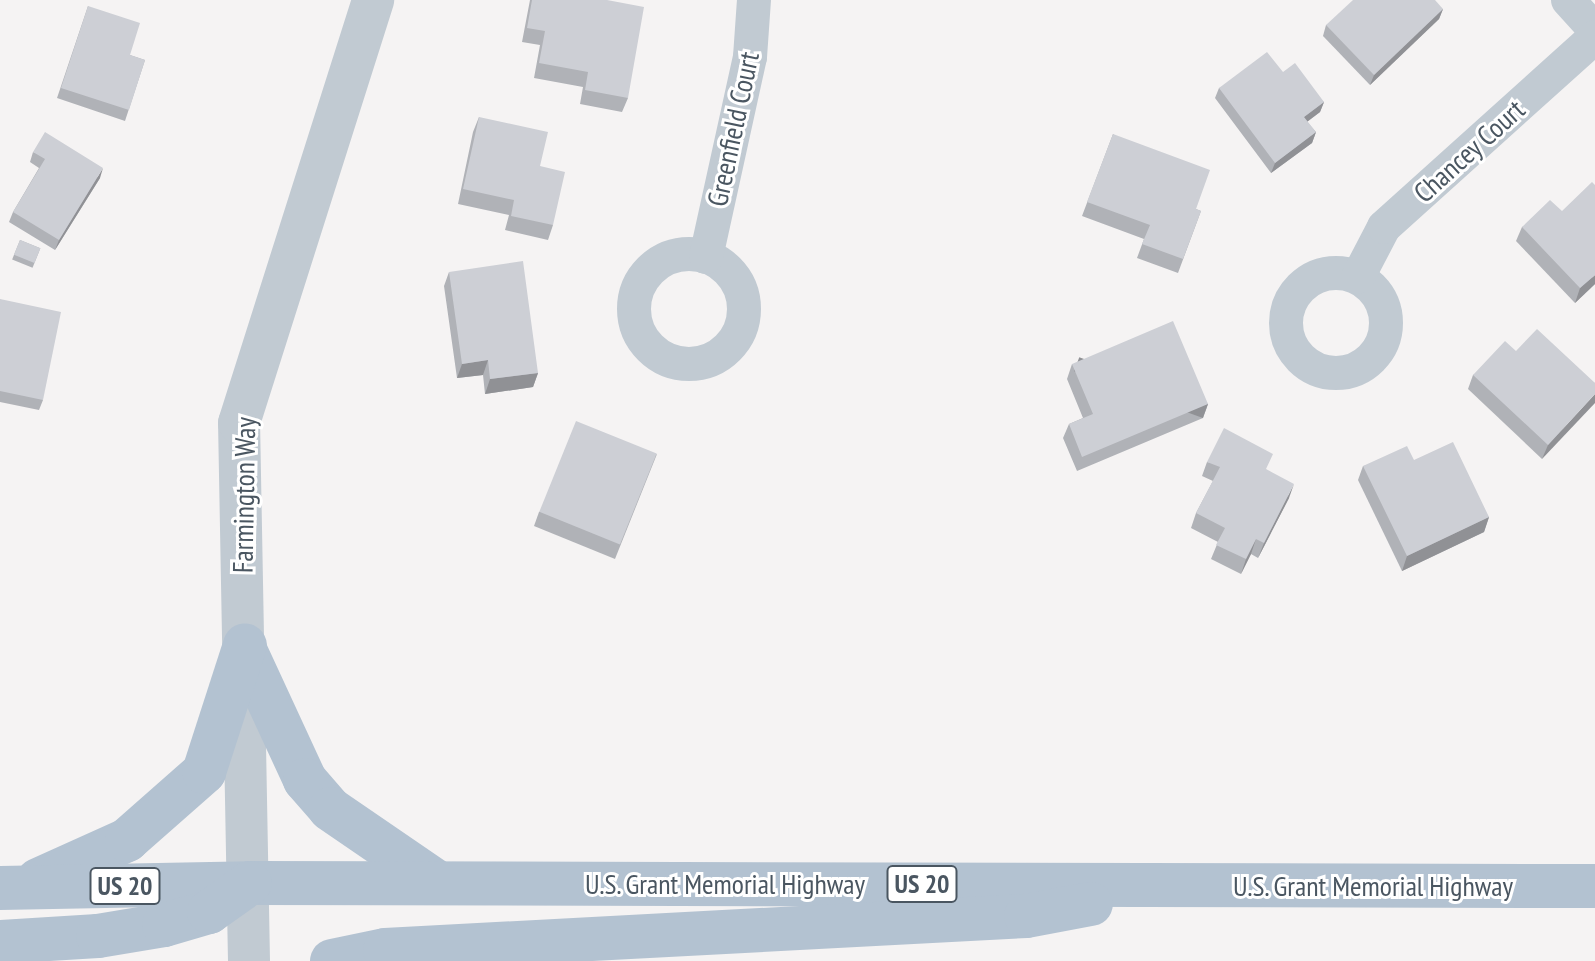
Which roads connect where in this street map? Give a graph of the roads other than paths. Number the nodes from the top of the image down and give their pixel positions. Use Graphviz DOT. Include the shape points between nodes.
graph roads {
  1 [pos="373,0"];
  2 [pos="754,0"];
  3 [pos="1568,0"];
  4 [pos="1595,30"];
  5 [pos="1595,37"];
  6 [pos="706,257"];
  7 [pos="1358,277"];
  8 [pos="245,648"];
  9 [pos="250,883"];
  10 [pos="438,883"];
  11 [pos="1195,885"];
  12 [pos="1595,886"];
  13 [pos="10,888"];
  14 [pos="0,942"];
  15 [pos="249,961"];
  16 [pos="332,961"];
  1 -- 8 [label="street, Farmington Way" via="239,423"];
  2 -- 6 [label="street, Greenfield Court" via="750,57"];
  3 -- 4 [label="street"];
  5 -- 7 [label="street, Chancey Court" via="1384,227"];
  8 -- 9 [label="street, Farmington Way"];
  8 -- 10 [label="main road" via="305,780 370,840"];
  8 -- 13 [label="main road" via="204,772 127,840"];
  9 -- 10 [label="main road, U.S. Grant Memorial Highway / US 20"];
  9 -- 13 [label="main road, U.S. Grant Memorial Highway / US 20"];
  9 -- 14 [label="main road" via="209,912 164,925 98,936"];
  9 -- 15 [label="street, Farmington Way"];
  10 -- 11 [label="main road, U.S. Grant Memorial Highway / US 20"];
  11 -- 12 [label="main road, U.S. Grant Memorial Highway / US 20"];
  11 -- 16 [label="main road" via="1026,916 385,950"];
}
